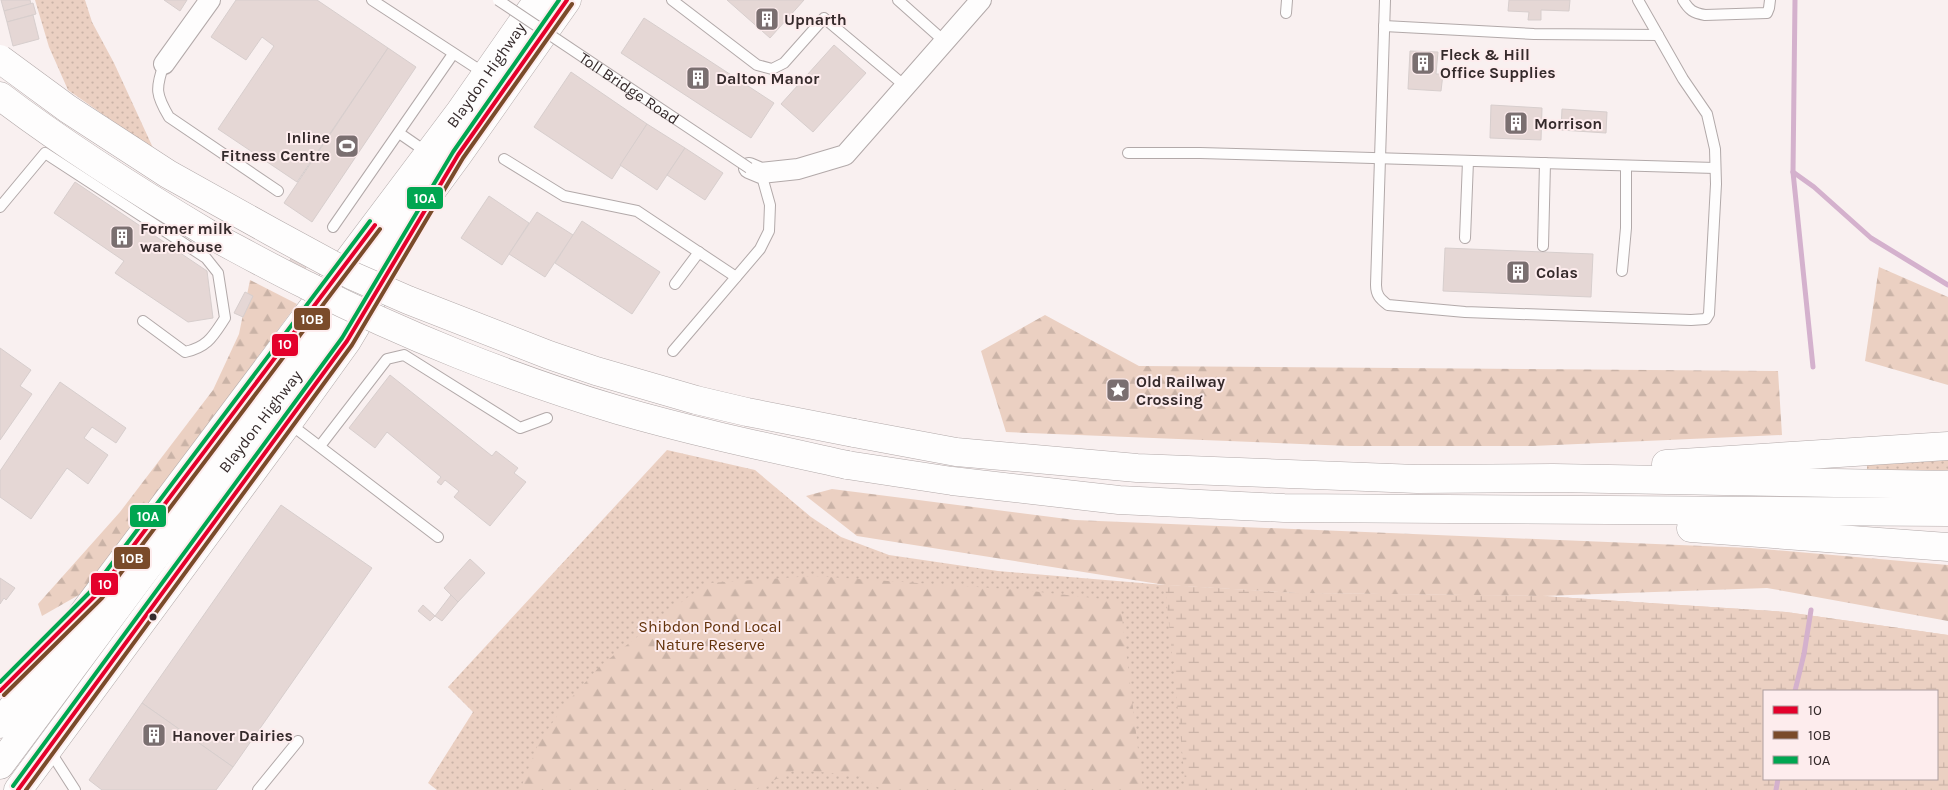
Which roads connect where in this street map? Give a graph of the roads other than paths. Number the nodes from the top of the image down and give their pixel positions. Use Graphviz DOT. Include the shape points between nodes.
graph roads {
  1 [pos="210,0"];
  2 [pos="372,0"];
  3 [pos="498,0"];
  4 [pos="538,0"];
  5 [pos="567,0"];
  6 [pos="672,0"];
  7 [pos="898,0"];
  8 [pos="981,0"];
  9 [pos="1287,0"];
  10 [pos="1385,0"];
  11 [pos="1638,0"];
  12 [pos="1683,0"];
  13 [pos="1770,0"];
  14 [pos="1286,13"];
  15 [pos="1384,26"];
  16 [pos="1658,35"];
  17 [pos="944,41"];
  18 [pos="453,54"];
  19 [pos="0,59"];
  20 [pos="164,64"];
  21 [pos="486,74"];
  22 [pos="905,86"];
  23 [pos="0,96"];
  24 [pos="399,133"];
  25 [pos="1128,153"];
  26 [pos="428,154"];
  27 [pos="458,155"];
  28 [pos="504,159"];
  29 [pos="1379,159"];
  30 [pos="1468,161"];
  31 [pos="1545,163"];
  32 [pos="1626,166"];
  33 [pos="1715,168"];
  34 [pos="755,171"];
  35 [pos="278,191"];
  36 [pos="0,207"];
  37 [pos="333,227"];
  38 [pos="1465,238"];
  39 [pos="1543,246"];
  40 [pos="699,252"];
  41 [pos="1622,272"];
  42 [pos="736,277"];
  43 [pos="675,284"];
  44 [pos="143,321"];
  45 [pos="673,351"];
  46 [pos="547,418"];
  47 [pos="288,423"];
  48 [pos="320,446"];
  49 [pos="1948,446"];
  50 [pos="1553,478"];
  51 [pos="1948,485"];
  52 [pos="1622,511"];
  53 [pos="1948,512"];
  54 [pos="438,537"];
  55 [pos="1948,547"];
  56 [pos="97,594"];
  57 [pos="0,691"];
  58 [pos="0,724"];
  59 [pos="298,741"];
  60 [pos="48,748"];
  61 [pos="0,765"];
  62 [pos="18,790"];
  63 [pos="76,790"];
  64 [pos="258,790"];
  1 -- 20 [label="street"];
  2 -- 18 [label="lane"];
  3 -- 34 [label="lane, Toll Bridge Road, bridge"];
  4 -- 21 [label="main road, Blaydon Highway"];
  5 -- 27 [label="main road, Blaydon Highway"];
  6 -- 22 [label="lane" via="757,65 772,69 784,63 824,18"];
  7 -- 17 [label="lane"];
  8 -- 17 [label="street"];
  9 -- 14 [label="lane"];
  10 -- 15 [label="lane"];
  11 -- 16 [label="lane"];
  12 -- 13 [label="lane" via="1695,14 1705,15 1767,12"];
  15 -- 16 [label="lane" via="1534,34"];
  15 -- 29 [label="lane"];
  16 -- 33 [label="lane" via="1707,114 1715,149"];
  17 -- 22 [label="street"];
  18 -- 21 [label="lane"];
  18 -- 24 [label="lane"];
  19 -- 50 [label="main road, bridge" via="68,109 168,174 353,276 596,372 739,410 956,452 1110,466 1417,479"];
  20 -- 35 [label="lane" via="158,80 158,98 169,117"];
  21 -- 26 [label="main road, Blaydon Highway"];
  22 -- 34 [label="street" via="845,155 798,169"];
  23 -- 52 [label="main road, bridge" via="140,193 307,286 408,333 511,374 617,410 724,439 847,465 1119,500 1284,508"];
  24 -- 26 [label="lane"];
  24 -- 37 [label="lane"];
  25 -- 29 [label="lane"];
  26 -- 56 [label="main road, Blaydon Highway"];
  27 -- 47 [label="main road" via="347,341"];
  27 -- 61 [label="main road, Blaydon Highway"];
  28 -- 40 [label="lane" via="564,196 637,211"];
  29 -- 30 [label="lane"];
  29 -- 33 [label="lane" via="1376,294 1388,305 1465,312 1691,320 1706,319 1709,314"];
  30 -- 31 [label="lane"];
  30 -- 38 [label="lane"];
  31 -- 32 [label="lane"];
  31 -- 39 [label="lane"];
  32 -- 33 [label="lane"];
  32 -- 41 [label="lane"];
  34 -- 42 [label="lane" via="770,205 770,231 760,249"];
  36 -- 44 [label="lane" via="45,153 206,258 218,273 225,318 206,343 198,350 185,352"];
  40 -- 42 [label="lane"];
  40 -- 43 [label="lane"];
  42 -- 45 [label="lane"];
  46 -- 48 [label="lane" via="520,428 404,355 387,359"];
  47 -- 48 [label="lane"];
  47 -- 60 [label="main road"];
  48 -- 54 [label="lane"];
  49 -- 50 [label="main road" via="1634,466"];
  50 -- 51 [label="main road"];
  52 -- 53 [label="main road"];
  52 -- 55 [label="main road" via="1678,527"];
  56 -- 57 [label="main road"];
  56 -- 58 [label="main road, Blaydon Highway"];
  59 -- 64 [label="lane"];
  60 -- 62 [label="main road"];
  60 -- 63 [label="lane"];
}
